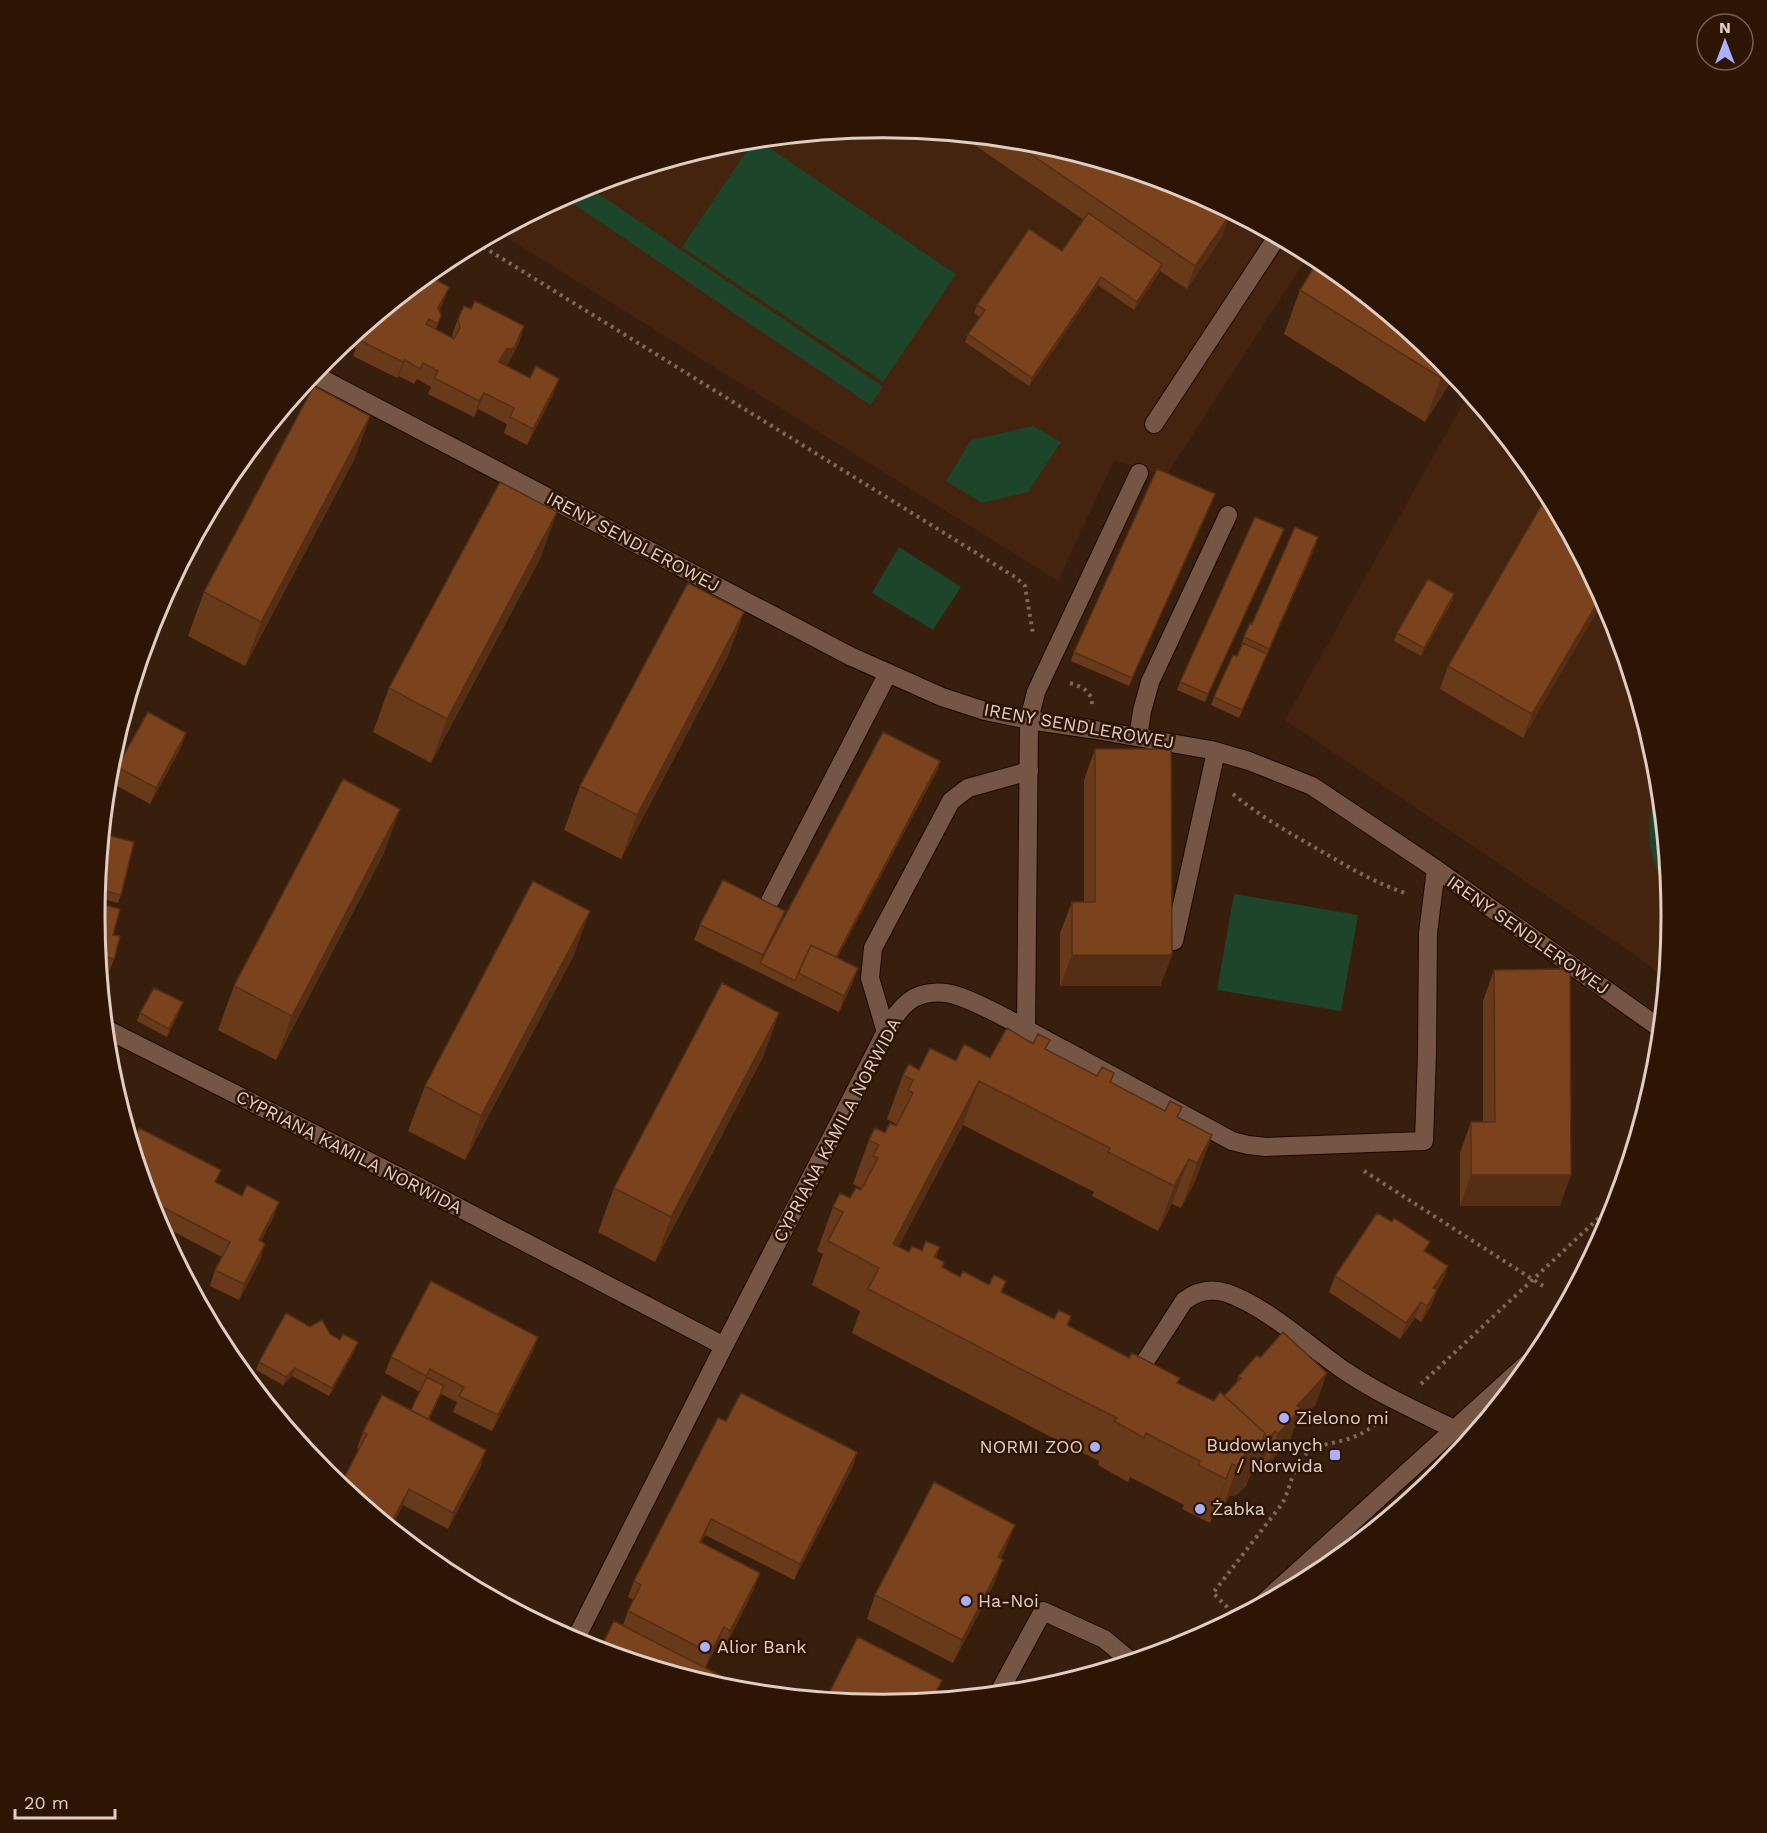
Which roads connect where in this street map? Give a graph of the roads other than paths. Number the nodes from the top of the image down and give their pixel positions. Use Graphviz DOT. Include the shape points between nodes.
graph roads {
  1 [pos="1274,242"];
  2 [pos="321,378"];
  3 [pos="1154,424"];
  4 [pos="1139,473"];
  5 [pos="1228,515"];
  6 [pos="888,674"];
  7 [pos="1029,720"];
  8 [pos="1138,737"];
  9 [pos="1216,752"];
  10 [pos="1029,771"];
  11 [pos="1436,869"];
  12 [pos="770,901"];
  13 [pos="1174,941"];
  14 [pos="1654,1024"];
  15 [pos="1026,1029"];
  16 [pos="886,1032"];
  17 [pos="114,1033"];
  18 [pos="723,1346"];
  19 [pos="1139,1371"];
  20 [pos="1508,1381"];
  21 [pos="1454,1429"];
  22 [pos="1287,1582"];
  23 [pos="578,1633"];
  24 [pos="1125,1656"];
  25 [pos="1003,1685"];
  1 -- 3 [label="street"];
  2 -- 6 [label="street, IRENY SENDLEROWEJ"];
  4 -- 7 [label="street" via="1036,692"];
  5 -- 8 [label="street" via="1150,682"];
  6 -- 7 [label="street, IRENY SENDLEROWEJ" via="974,707"];
  6 -- 12 [label="street"];
  7 -- 8 [label="street, IRENY SENDLEROWEJ"];
  7 -- 10 [label="street"];
  8 -- 9 [label="street, IRENY SENDLEROWEJ"];
  9 -- 11 [label="street, IRENY SENDLEROWEJ" via="1312,786"];
  9 -- 13 [label="street"];
  10 -- 15 [label="street"];
  10 -- 16 [label="street" via="968,788 951,801 873,948 870,978"];
  11 -- 14 [label="street, IRENY SENDLEROWEJ"];
  11 -- 15 [label="street, CYPRIANA KAMILA NORWIDA" via="1428,933 1424,1141 1266,1147 1232,1141"];
  15 -- 16 [label="street, CYPRIANA KAMILA NORWIDA" via="942,992 919,996 906,1004"];
  16 -- 18 [label="street, CYPRIANA KAMILA NORWIDA"];
  17 -- 18 [label="street, CYPRIANA KAMILA NORWIDA"];
  18 -- 23 [label="street"];
  19 -- 21 [label="street" via="1184,1301 1207,1290 1224,1292 1274,1319 1372,1388"];
  20 -- 21 [label="street"];
  21 -- 22 [label="street"];
  24 -- 25 [label="street" via="1104,1639 1043,1611"];
}
